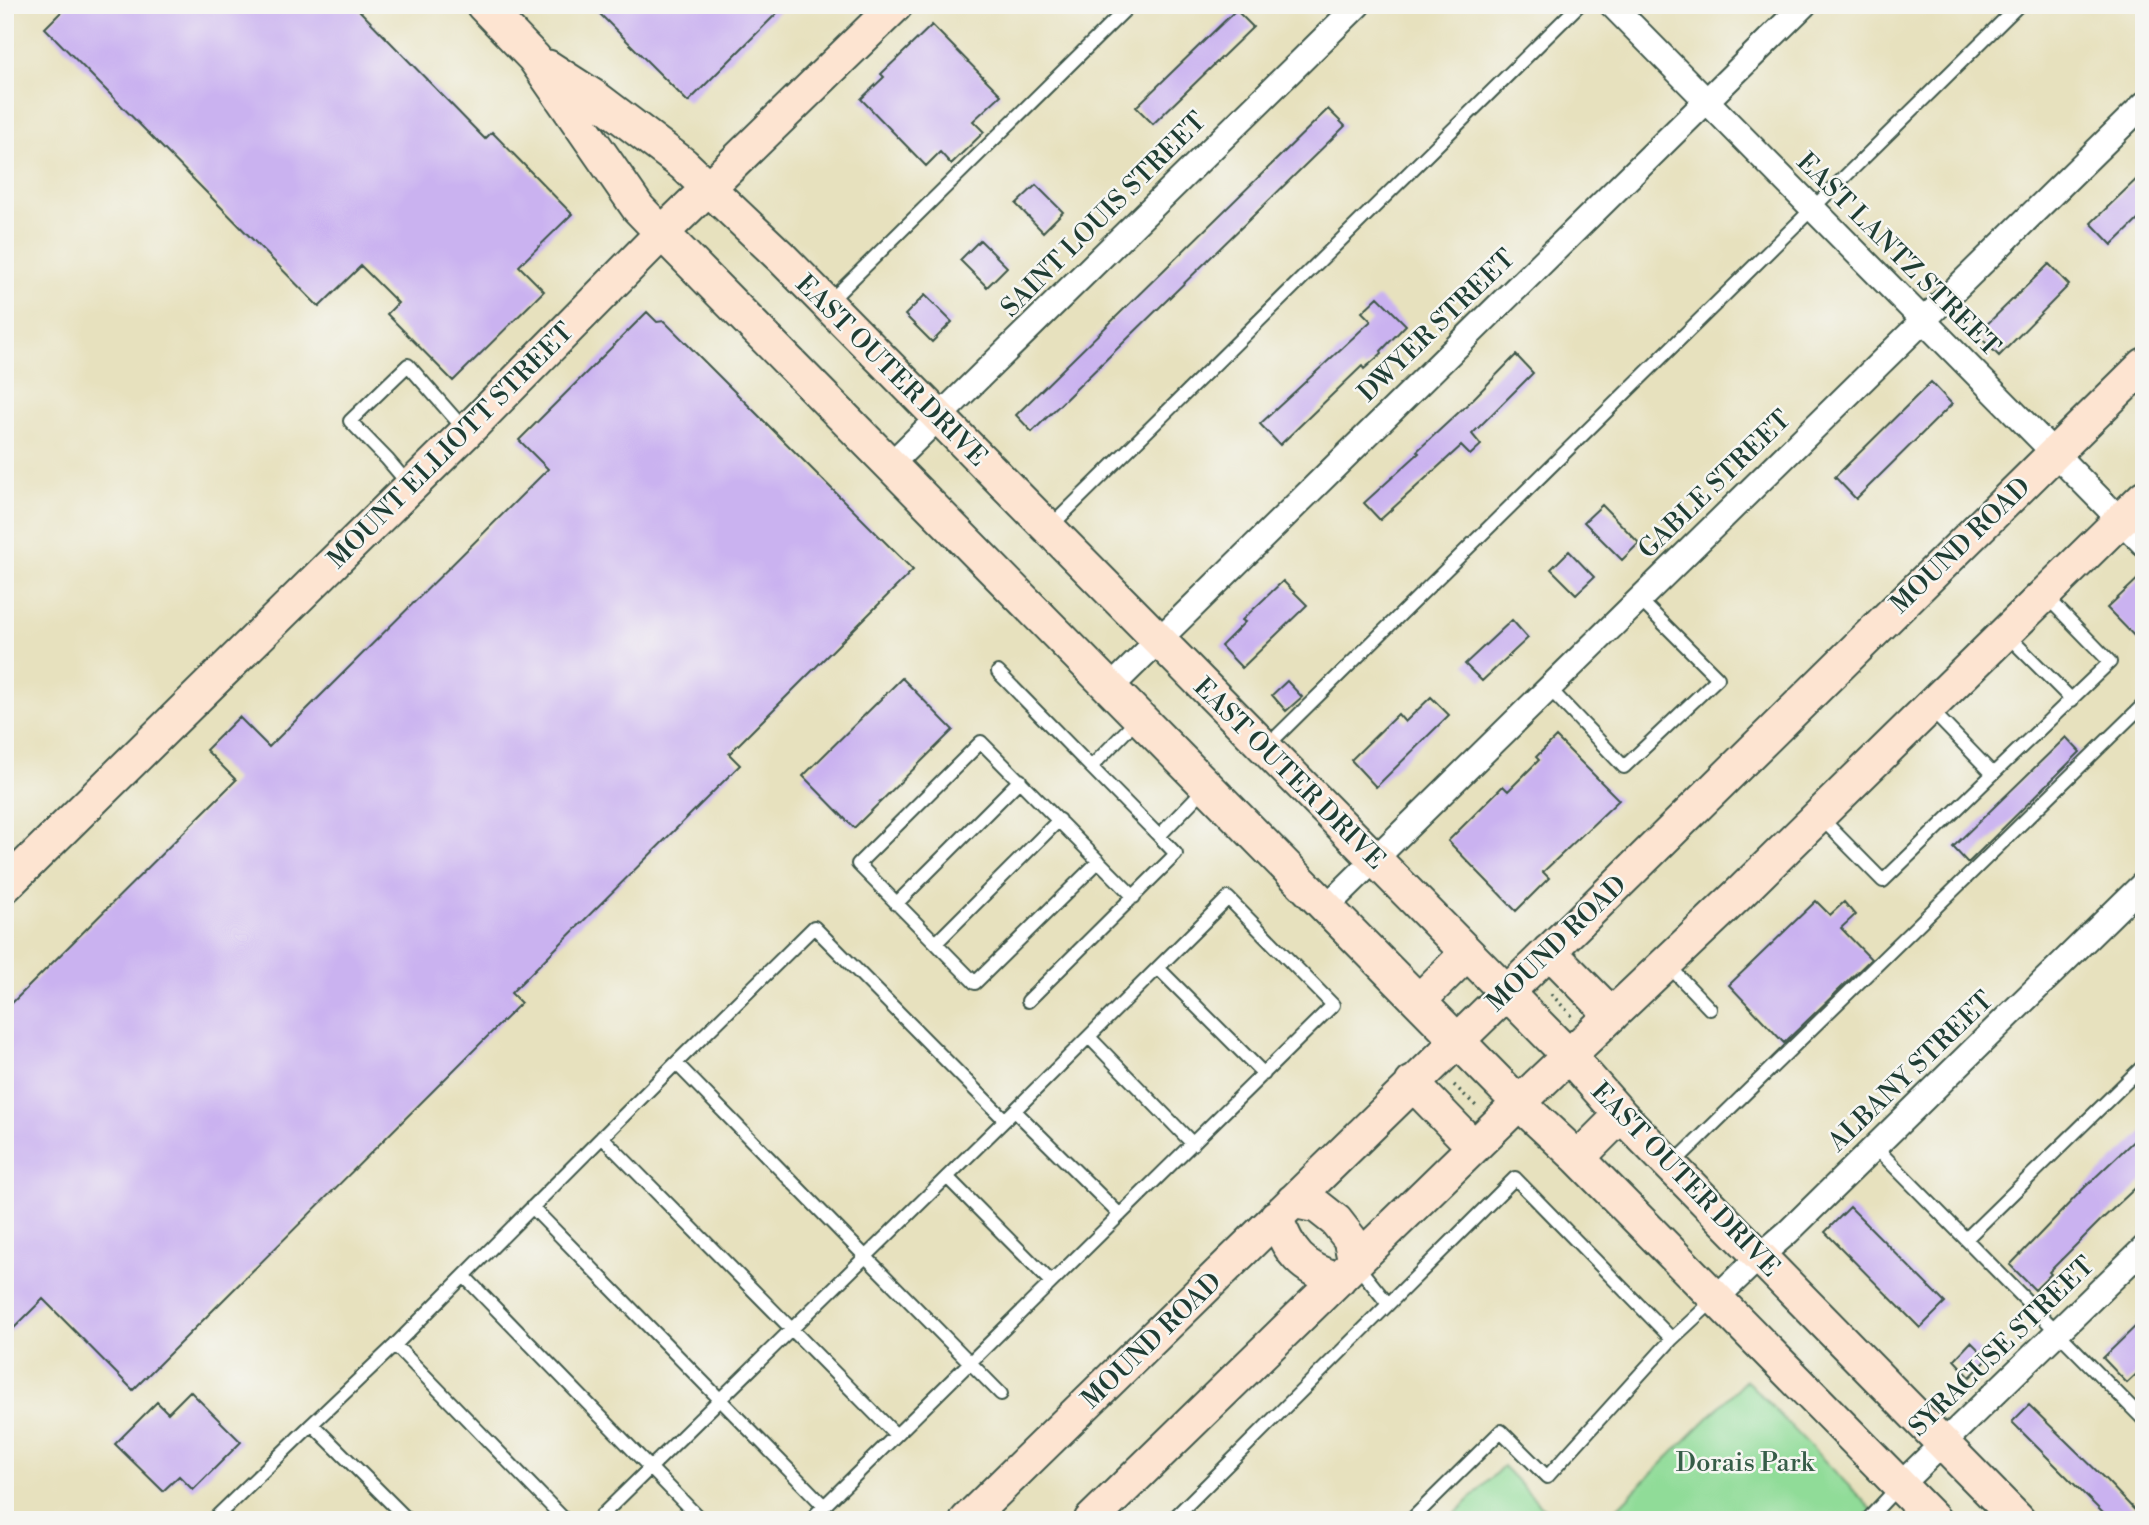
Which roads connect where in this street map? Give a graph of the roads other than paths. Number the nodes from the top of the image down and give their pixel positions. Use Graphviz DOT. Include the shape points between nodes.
graph roads {
  1 [pos="483,5"];
  2 [pos="896,5"];
  3 [pos="1130,5"];
  4 [pos="1358,5"];
  5 [pos="1579,5"];
  6 [pos="1612,5"];
  7 [pos="1804,5"];
  8 [pos="2019,5"];
  9 [pos="534,58"];
  10 [pos="1707,101"];
  11 [pos="2144,104"];
  12 [pos="709,188"];
  13 [pos="1812,208"];
  14 [pos="662,233"];
  15 [pos="827,304"];
  16 [pos="1923,320"];
  17 [pos="398,355"];
  18 [pos="408,365"];
  19 [pos="2144,365"];
  20 [pos="939,417"];
  21 [pos="466,432"];
  22 [pos="2054,453"];
  23 [pos="890,465"];
  24 [pos="410,487"];
  25 [pos="2144,497"];
  26 [pos="2120,520"];
  27 [pos="1048,528"];
  28 [pos="2144,544"];
  29 [pos="2044,594"];
  30 [pos="1639,599"];
  31 [pos="2005,632"];
  32 [pos="1158,640"];
  33 [pos="999,671"];
  34 [pos="1110,688"];
  35 [pos="1549,688"];
  36 [pos="2071,700"];
  37 [pos="2144,704"];
  38 [pos="1929,708"];
  39 [pos="1139,718"];
  40 [pos="1265,748"];
  41 [pos="1091,767"];
  42 [pos="1993,774"];
  43 [pos="1020,780"];
  44 [pos="1207,786"];
  45 [pos="1818,816"];
  46 [pos="1059,820"];
  47 [pos="1159,836"];
  48 [pos="1374,859"];
  49 [pos="1099,861"];
  50 [pos="2144,883"];
  51 [pos="5,886"];
  52 [pos="1134,897"];
  53 [pos="896,904"];
  54 [pos="1326,907"];
  55 [pos="936,943"];
  56 [pos="1549,951"];
  57 [pos="1467,953"];
  58 [pos="1666,963"];
  59 [pos="1158,968"];
  60 [pos="1506,992"];
  61 [pos="1028,1001"];
  62 [pos="1419,1001"];
  63 [pos="1710,1009"];
  64 [pos="1612,1015"];
  65 [pos="1089,1037"];
  66 [pos="1457,1040"];
  67 [pos="1569,1056"];
  68 [pos="676,1063"];
  69 [pos="2144,1065"];
  70 [pos="1264,1074"];
  71 [pos="1412,1083"];
  72 [pos="1519,1103"];
  73 [pos="1010,1115"];
  74 [pos="1620,1115"];
  75 [pos="602,1137"];
  76 [pos="1193,1143"];
  77 [pos="1474,1147"];
  78 [pos="1875,1147"];
  79 [pos="1578,1158"];
  80 [pos="1671,1166"];
  81 [pos="947,1177"];
  82 [pos="532,1207"];
  83 [pos="1284,1209"];
  84 [pos="1120,1214"];
  85 [pos="1966,1239"];
  86 [pos="2144,1248"];
  87 [pos="1760,1256"];
  88 [pos="866,1257"];
  89 [pos="1347,1271"];
  90 [pos="464,1276"];
  91 [pos="1051,1282"];
  92 [pos="1716,1298"];
  93 [pos="1388,1304"];
  94 [pos="792,1330"];
  95 [pos="2058,1332"];
  96 [pos="1672,1339"];
  97 [pos="395,1345"];
  98 [pos="970,1362"];
  99 [pos="1001,1394"];
  100 [pos="720,1400"];
  101 [pos="2144,1420"];
  102 [pos="312,1424"];
  103 [pos="896,1435"];
  104 [pos="1944,1443"];
  105 [pos="650,1468"];
  106 [pos="1900,1485"];
  107 [pos="824,1506"];
  108 [pos="213,1520"];
  109 [pos="408,1520"];
  110 [pos="565,1520"];
  111 [pos="597,1520"];
  112 [pos="701,1520"];
  113 [pos="810,1520"];
  114 [pos="967,1520"];
  115 [pos="1091,1520"];
  116 [pos="1172,1520"];
  117 [pos="1411,1520"];
  118 [pos="1867,1520"];
  119 [pos="1934,1520"];
  120 [pos="2018,1520"];
  1 -- 9 [label="main road, EAST OUTER DRIVE"];
  2 -- 12 [label="main road, MOUNT ELLIOTT STREET"];
  3 -- 15 [label="lane"];
  4 -- 20 [label="street, SAINT LOUIS STREET"];
  5 -- 27 [label="lane"];
  6 -- 10 [label="street, EAST LANTZ STREET"];
  7 -- 10 [label="street, DWYER STREET"];
  8 -- 13 [label="lane"];
  9 -- 12 [label="main road, EAST OUTER DRIVE" via="596,98"];
  9 -- 14 [label="main road, EAST OUTER DRIVE" via="638,208"];
  10 -- 13 [label="street, EAST LANTZ STREET"];
  10 -- 32 [label="street, DWYER STREET"];
  11 -- 16 [label="street, GABLE STREET"];
  12 -- 14 [label="main road, MOUNT ELLIOTT STREET"];
  12 -- 15 [label="main road, EAST OUTER DRIVE"];
  13 -- 16 [label="street, EAST LANTZ STREET"];
  13 -- 40 [label="lane"];
  14 -- 21 [label="main road, MOUNT ELLIOTT STREET"];
  14 -- 23 [label="main road, EAST OUTER DRIVE"];
  15 -- 20 [label="main road, EAST OUTER DRIVE"];
  16 -- 22 [label="street, EAST LANTZ STREET"];
  16 -- 30 [label="street, GABLE STREET"];
  17 -- 18 [label="lane"];
  18 -- 21 [label="lane"];
  18 -- 24 [label="lane" via="345,416"];
  19 -- 22 [label="main road, MOUND ROAD"];
  20 -- 23 [label="street, SAINT LOUIS STREET"];
  20 -- 27 [label="main road, EAST OUTER DRIVE"];
  21 -- 24 [label="main road, MOUNT ELLIOTT STREET"];
  22 -- 26 [label="street, EAST LANTZ STREET"];
  22 -- 56 [label="main road, MOUND ROAD"];
  23 -- 34 [label="main road, EAST OUTER DRIVE"];
  24 -- 51 [label="main road, MOUNT ELLIOTT STREET"];
  25 -- 26 [label="main road"];
  26 -- 28 [label="street, EAST LANTZ STREET"];
  26 -- 29 [label="main road"];
  27 -- 32 [label="main road, EAST OUTER DRIVE"];
  29 -- 31 [label="main road"];
  29 -- 36 [label="lane" via="2110,662"];
  30 -- 35 [label="street, GABLE STREET"];
  30 -- 35 [label="lane" via="1718,678 1624,767"];
  31 -- 36 [label="lane"];
  31 -- 38 [label="main road"];
  32 -- 34 [label="street, DWYER STREET"];
  32 -- 40 [label="main road, EAST OUTER DRIVE"];
  33 -- 41 [label="lane"];
  34 -- 39 [label="main road, EAST OUTER DRIVE"];
  35 -- 48 [label="street, GABLE STREET"];
  36 -- 42 [label="lane"];
  37 -- 80 [label="lane" via="1765,1068"];
  38 -- 42 [label="lane"];
  38 -- 45 [label="main road"];
  39 -- 41 [label="lane"];
  39 -- 44 [label="main road, EAST OUTER DRIVE"];
  40 -- 48 [label="main road, EAST OUTER DRIVE"];
  41 -- 47 [label="lane"];
  42 -- 45 [label="lane" via="1883,881"];
  43 -- 46 [label="lane"];
  43 -- 53 [label="lane"];
  43 -- 53 [label="lane" via="981,741 858,863"];
  44 -- 47 [label="lane"];
  44 -- 54 [label="main road, EAST OUTER DRIVE"];
  45 -- 58 [label="main road"];
  46 -- 49 [label="lane"];
  46 -- 55 [label="lane"];
  47 -- 52 [label="lane" via="1176,854"];
  48 -- 54 [label="street, GABLE STREET"];
  48 -- 57 [label="main road, EAST OUTER DRIVE"];
  49 -- 52 [label="lane"];
  49 -- 55 [label="lane" via="975,983"];
  50 -- 78 [label="street, ALBANY STREET"];
  52 -- 61 [label="lane"];
  53 -- 55 [label="lane"];
  54 -- 62 [label="main road, EAST OUTER DRIVE"];
  56 -- 60 [label="main road, MOUND ROAD"];
  56 -- 64 [label="main road"];
  57 -- 60 [label="main road, EAST OUTER DRIVE"];
  57 -- 62 [label="main road"];
  58 -- 63 [label="lane"];
  58 -- 64 [label="main road"];
  59 -- 65 [label="lane"];
  59 -- 70 [label="lane"];
  59 -- 70 [label="lane" via="1228,898 1334,1005"];
  60 -- 66 [label="main road, MOUND ROAD"];
  60 -- 67 [label="main road, EAST OUTER DRIVE"];
  62 -- 66 [label="main road, EAST OUTER DRIVE"];
  64 -- 67 [label="main road"];
  65 -- 73 [label="lane"];
  65 -- 76 [label="lane"];
  66 -- 71 [label="main road, MOUND ROAD"];
  66 -- 72 [label="main road, EAST OUTER DRIVE"];
  67 -- 72 [label="main road"];
  67 -- 74 [label="main road, EAST OUTER DRIVE"];
  68 -- 73 [label="lane" via="814,927"];
  68 -- 75 [label="lane"];
  68 -- 88 [label="lane"];
  69 -- 85 [label="lane"];
  70 -- 76 [label="lane"];
  71 -- 77 [label="main road"];
  71 -- 83 [label="main road, MOUND ROAD"];
  72 -- 77 [label="main road"];
  72 -- 79 [label="main road, EAST OUTER DRIVE"];
  73 -- 81 [label="lane"];
  73 -- 84 [label="lane"];
  74 -- 79 [label="main road"];
  74 -- 80 [label="main road, EAST OUTER DRIVE"];
  75 -- 82 [label="lane"];
  75 -- 94 [label="lane"];
  76 -- 84 [label="lane"];
  77 -- 89 [label="main road"];
  78 -- 85 [label="lane"];
  78 -- 87 [label="street, ALBANY STREET"];
  79 -- 92 [label="main road, EAST OUTER DRIVE"];
  80 -- 87 [label="main road, EAST OUTER DRIVE"];
  81 -- 88 [label="lane"];
  81 -- 91 [label="lane"];
  82 -- 90 [label="lane"];
  82 -- 100 [label="lane"];
  83 -- 89 [label="main road" via="1288,1247 1298,1258 1323,1275"];
  83 -- 89 [label="main road" via="1317,1206 1336,1221 1350,1239"];
  83 -- 114 [label="main road, MOUND ROAD"];
  84 -- 91 [label="lane"];
  85 -- 95 [label="lane"];
  86 -- 95 [label="street, SYRACUSE STREET"];
  87 -- 92 [label="street, ALBANY STREET"];
  87 -- 104 [label="main road, EAST OUTER DRIVE"];
  88 -- 94 [label="lane"];
  88 -- 98 [label="lane"];
  89 -- 93 [label="lane"];
  89 -- 115 [label="main road"];
  90 -- 97 [label="lane"];
  90 -- 105 [label="lane"];
  91 -- 98 [label="lane"];
  92 -- 96 [label="lane"];
  92 -- 106 [label="main road, EAST OUTER DRIVE"];
  93 -- 96 [label="lane" via="1515,1178"];
  93 -- 116 [label="lane"];
  94 -- 100 [label="lane"];
  94 -- 103 [label="lane"];
  95 -- 101 [label="lane"];
  95 -- 104 [label="street, SYRACUSE STREET"];
  96 -- 117 [label="lane" via="1547,1477 1502,1431"];
  97 -- 102 [label="lane"];
  97 -- 110 [label="lane"];
  98 -- 99 [label="lane"];
  98 -- 103 [label="lane"];
  100 -- 105 [label="lane"];
  100 -- 107 [label="lane"];
  102 -- 108 [label="lane"];
  102 -- 109 [label="lane"];
  103 -- 107 [label="lane"];
  104 -- 106 [label="street, SYRACUSE STREET"];
  104 -- 120 [label="main road, EAST OUTER DRIVE"];
  105 -- 111 [label="lane"];
  105 -- 112 [label="lane"];
  106 -- 118 [label="lane"];
  106 -- 119 [label="main road, EAST OUTER DRIVE"];
  107 -- 113 [label="lane"];
}
